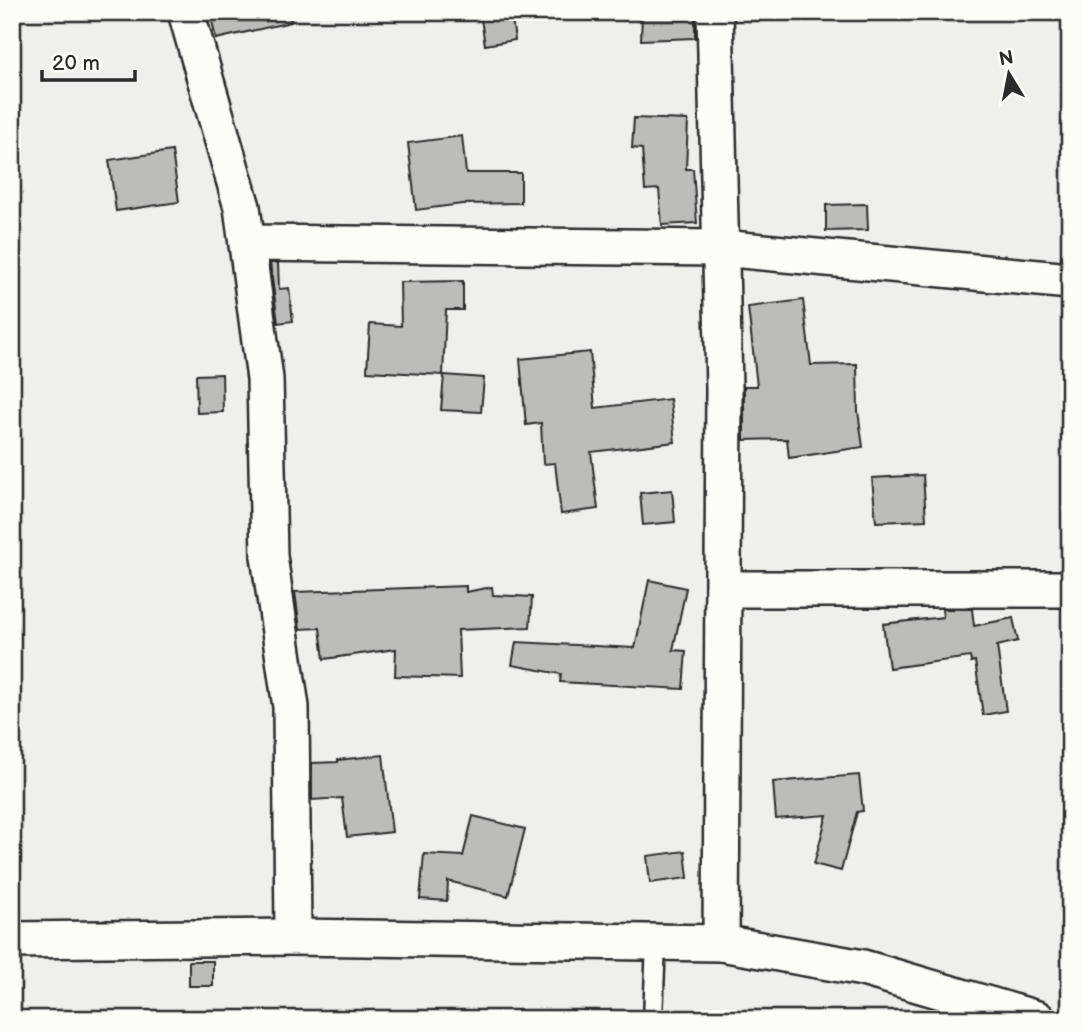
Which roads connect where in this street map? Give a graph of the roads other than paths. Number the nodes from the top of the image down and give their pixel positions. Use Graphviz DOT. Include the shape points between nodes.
graph roads {
  1 [pos="186,12"];
  2 [pos="715,12"];
  3 [pos="247,243"];
  4 [pos="721,248"];
  5 [pos="1070,281"];
  6 [pos="723,589"];
  7 [pos="1070,589"];
  8 [pos="293,937"];
  9 [pos="12,940"];
  10 [pos="656,942"];
  11 [pos="721,943"];
  12 [pos="653,1019"];
  13 [pos="1037,1019"];
  1 -- 3 [label="street" via="242,207"];
  2 -- 4 [label="street"];
  3 -- 4 [label="street"];
  3 -- 8 [label="street" via="265,379 269,556 291,707"];
  4 -- 5 [label="street"];
  4 -- 6 [label="street"];
  6 -- 7 [label="street"];
  6 -- 11 [label="street"];
  8 -- 9 [label="street"];
  8 -- 10 [label="street"];
  10 -- 11 [label="street"];
  10 -- 12 [label="lane"];
  11 -- 13 [label="street" via="863,968"];
}
